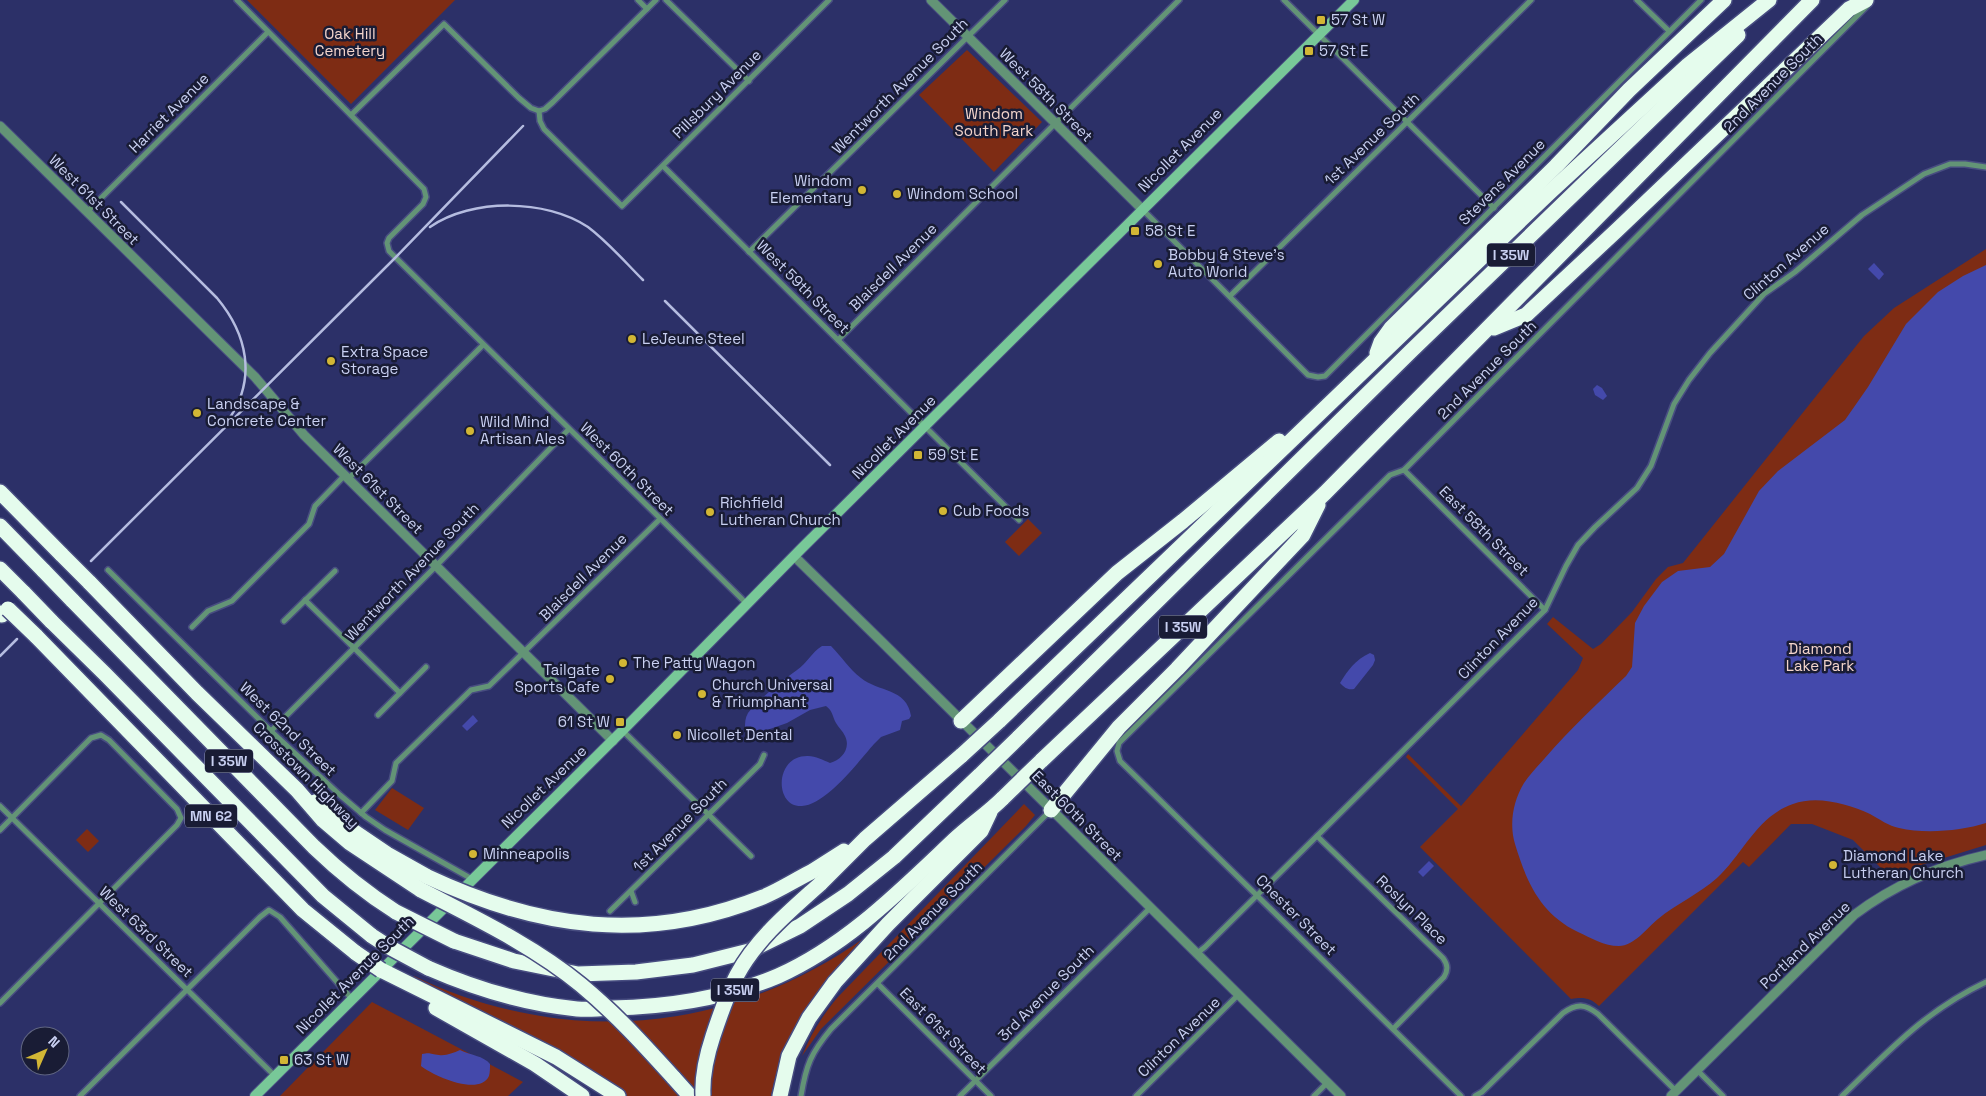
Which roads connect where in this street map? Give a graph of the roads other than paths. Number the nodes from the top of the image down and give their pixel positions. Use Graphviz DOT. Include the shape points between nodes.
graph roads {
  1 [pos="237,0"];
  2 [pos="638,0"];
  3 [pos="656,0"];
  4 [pos="666,0"];
  5 [pos="830,0"];
  6 [pos="931,0"];
  7 [pos="1005,0"];
  8 [pos="1179,0"];
  9 [pos="1284,0"];
  10 [pos="1354,0"];
  11 [pos="1531,0"];
  12 [pos="1637,0"];
  13 [pos="1701,0"];
  14 [pos="1724,0"];
  15 [pos="1769,0"];
  16 [pos="1773,0"];
  17 [pos="1812,0"];
  18 [pos="1866,0"];
  19 [pos="1873,0"];
  20 [pos="647,9"];
  21 [pos="1668,31"];
  22 [pos="268,32"];
  23 [pos="1320,34"];
  24 [pos="968,36"];
  25 [pos="749,81"];
  26 [pos="539,111"];
  27 [pos="351,115"];
  28 [pos="1407,122"];
  29 [pos="1056,123"];
  30 [pos="0,126"];
  31 [pos="663,166"];
  32 [pos="1986,167"];
  33 [pos="1494,208"];
  34 [pos="1142,209"];
  35 [pos="87,212"];
  36 [pos="749,252"];
  37 [pos="1230,296"];
  38 [pos="1488,330"];
  39 [pos="838,340"];
  40 [pos="483,345"];
  41 [pos="1374,361"];
  42 [pos="926,426"];
  43 [pos="569,429"];
  44 [pos="1303,430"];
  45 [pos="1404,470"];
  46 [pos="347,477"];
  47 [pos="0,479"];
  48 [pos="0,492"];
  49 [pos="1325,493"];
  50 [pos="660,519"];
  51 [pos="1019,520"];
  52 [pos="0,526"];
  53 [pos="41,533"];
  54 [pos="794,556"];
  55 [pos="436,566"];
  56 [pos="0,569"];
  57 [pos="108,570"];
  58 [pos="335,571"];
  59 [pos="306,600"];
  60 [pos="747,605"];
  61 [pos="3,609"];
  62 [pos="1546,610"];
  63 [pos="284,621"];
  64 [pos="192,627"];
  65 [pos="354,648"];
  66 [pos="524,654"];
  67 [pos="426,667"];
  68 [pos="400,693"];
  69 [pos="378,715"];
  70 [pos="961,721"];
  71 [pos="623,731"];
  72 [pos="271,732"];
  73 [pos="613,741"];
  74 [pos="1117,752"];
  75 [pos="764,755"];
  76 [pos="0,806"];
  77 [pos="1051,810"];
  78 [pos="990,811"];
  79 [pos="361,813"];
  80 [pos="709,815"];
  81 [pos="12,818"];
  82 [pos="0,830"];
  83 [pos="1318,836"];
  84 [pos="1986,855"];
  85 [pos="751,856"];
  86 [pos="815,878"];
  87 [pos="472,879"];
  88 [pos="424,883"];
  89 [pos="631,891"];
  90 [pos="1257,894"];
  91 [pos="635,902"];
  92 [pos="100,903"];
  93 [pos="1150,908"];
  94 [pos="610,911"];
  95 [pos="434,917"];
  96 [pos="1196,954"];
  97 [pos="1986,982"];
  98 [pos="878,984"];
  99 [pos="406,986"];
  100 [pos="186,988"];
  101 [pos="1238,995"];
  102 [pos="352,999"];
  103 [pos="0,1003"];
  104 [pos="1393,1029"];
  105 [pos="1697,1070"];
  106 [pos="275,1076"];
  107 [pos="976,1081"];
  108 [pos="1327,1083"];
  109 [pos="1673,1093"];
  110 [pos="80,1096"];
  111 [pos="255,1096"];
  112 [pos="582,1096"];
  113 [pos="618,1096"];
  114 [pos="690,1096"];
  115 [pos="703,1096"];
  116 [pos="780,1096"];
  117 [pos="801,1096"];
  118 [pos="960,1096"];
  119 [pos="991,1096"];
  120 [pos="1136,1096"];
  121 [pos="1314,1096"];
  122 [pos="1341,1096"];
  123 [pos="1461,1096"];
  124 [pos="1475,1096"];
  125 [pos="1723,1096"];
  126 [pos="1842,1096"];
  1 -- 22 [label="street"];
  2 -- 20 [label="street"];
  3 -- 20 [label="street"];
  4 -- 25 [label="street"];
  5 -- 25 [label="street, Pillsbury Avenue"];
  6 -- 24 [label="street, West 58th Street"];
  7 -- 24 [label="street, Wentworth Avenue South"];
  8 -- 29 [label="street, Blaisdell Avenue"];
  9 -- 23 [label="street"];
  10 -- 23 [label="main road, Nicollet Avenue"];
  11 -- 28 [label="street, 1st Avenue South"];
  12 -- 21 [label="street"];
  13 -- 21 [label="street, Stevens Avenue"];
  14 -- 41 [label="highway" via="1629,90 1391,328"];
  15 -- 41 [label="highway" via="1681,72 1536,204"];
  16 -- 52 [label="highway, I 35W, bridge" via="894,856 848,894 800,926 749,951 694,965 578,974 514,961 454,941 396,912 366,893 314,847"];
  17 -- 38 [label="highway, I 35W"];
  18 -- 38 [label="highway" via="1849,9 1526,314"];
  19 -- 45 [label="street, 2nd Avenue South"];
  20 -- 26 [label="street" via="553,102"];
  21 -- 33 [label="street, Stevens Avenue"];
  22 -- 27 [label="street"];
  22 -- 35 [label="street, Harriet Avenue"];
  23 -- 28 [label="street"];
  23 -- 34 [label="main road, Nicollet Avenue"];
  24 -- 29 [label="street, West 58th Street"];
  24 -- 36 [label="street, Wentworth Avenue South"];
  25 -- 31 [label="street, Pillsbury Avenue"];
  26 -- 27 [label="street" via="519,98 444,24"];
  26 -- 31 [label="street, Pillsbury Avenue" via="544,129 622,206"];
  27 -- 40 [label="street, West 60th Street" via="424,189 424,204 389,238 389,252"];
  28 -- 33 [label="street"];
  28 -- 37 [label="street, 1st Avenue South"];
  29 -- 34 [label="street, West 58th Street"];
  29 -- 39 [label="street, Blaisdell Avenue"];
  30 -- 35 [label="street, West 61st Street"];
  31 -- 36 [label="street, West 59th Street"];
  32 -- 62 [label="street, Clinton Avenue" via="1950,164 1924,174 1862,215 1802,267 1764,294 1710,352 1689,380 1674,404 1651,466 1637,488 1578,545"];
  33 -- 37 [label="street, Stevens Avenue" via="1325,376 1308,375"];
  34 -- 37 [label="street"];
  34 -- 42 [label="main road, Nicollet Avenue"];
  35 -- 46 [label="street, West 61st Street" via="255,377 304,435"];
  36 -- 39 [label="street, West 59th Street"];
  38 -- 49 [label="highway, I 35W"];
  39 -- 42 [label="street, West 59th Street"];
  40 -- 43 [label="street, West 60th Street"];
  40 -- 46 [label="street"];
  41 -- 44 [label="highway"];
  42 -- 51 [label="street, West 59th Street"];
  42 -- 54 [label="main road, Nicollet Avenue"];
  43 -- 50 [label="street, West 60th Street"];
  43 -- 55 [label="street, Wentworth Avenue South"];
  44 -- 70 [label="highway" via="1284,436 1117,573"];
  44 -- 86 [label="highway, bridge" via="999,722"];
  45 -- 62 [label="street, East 58th Street"];
  45 -- 74 [label="street, 2nd Avenue South" via="1390,475 1119,743"];
  46 -- 55 [label="street, West 61st Street"];
  46 -- 64 [label="street" via="315,506 308,524 232,601 208,611"];
  47 -- 53 [label="highway"];
  48 -- 53 [label="highway, Crosstown Highway"];
  49 -- 77 [label="highway" via="1303,534 1177,670 1119,727"];
  49 -- 78 [label="highway, I 35W, bridge"];
  50 -- 60 [label="street, West 60th Street"];
  50 -- 66 [label="street, Blaisdell Avenue"];
  53 -- 88 [label="highway, Crosstown Highway, bridge" via="323,820 350,843"];
  54 -- 60 [label="main road, Nicollet Avenue"];
  54 -- 70 [label="street, East 60th Street"];
  55 -- 65 [label="street, Wentworth Avenue South"];
  55 -- 66 [label="street, West 61st Street"];
  56 -- 78 [label="highway, I 35W, bridge" via="323,896 389,947 467,985 509,998 579,1009 636,1008 692,1001 779,975 830,947 877,913 967,828"];
  57 -- 72 [label="street, West 62nd Street"];
  58 -- 59 [label="street"];
  59 -- 63 [label="street"];
  59 -- 65 [label="street"];
  60 -- 71 [label="main road, Nicollet Avenue"];
  61 -- 99 [label="highway, MN 62, bridge" via="72,674 303,910 356,953"];
  62 -- 83 [label="street, Clinton Avenue"];
  65 -- 68 [label="street"];
  65 -- 72 [label="street, Wentworth Avenue South"];
  66 -- 73 [label="street, West 61st Street"];
  66 -- 79 [label="street, Blaisdell Avenue" via="489,686 470,690 396,763 392,781"];
  67 -- 68 [label="street"];
  68 -- 69 [label="street"];
  70 -- 77 [label="street, East 60th Street"];
  71 -- 73 [label="main road, Nicollet Avenue"];
  71 -- 80 [label="street"];
  72 -- 79 [label="street, West 62nd Street"];
  73 -- 87 [label="main road, Nicollet Avenue"];
  74 -- 90 [label="street, Chester Street" via="1120,761"];
  75 -- 80 [label="street, 1st Avenue South" via="760,764"];
  76 -- 81 [label="street, West 63rd Street"];
  77 -- 93 [label="street, East 60th Street"];
  77 -- 98 [label="street, 2nd Avenue South"];
  78 -- 116 [label="highway" via="981,831 835,982 809,1018 789,1056"];
  79 -- 87 [label="street, West 62nd Street"];
  80 -- 85 [label="street"];
  80 -- 89 [label="street, 1st Avenue South"];
  81 -- 82 [label="street"];
  81 -- 92 [label="street, West 63rd Street"];
  81 -- 92 [label="street" via="91,738 101,735 109,740 177,809 181,818"];
  83 -- 90 [label="street, Clinton Avenue"];
  83 -- 104 [label="street, Roslyn Place" via="1447,964 1444,977"];
  84 -- 105 [label="street, Portland Avenue" via="1915,878 1854,915"];
  86 -- 88 [label="highway, bridge" via="726,910 683,921 628,926 582,924 526,914"];
  86 -- 115 [label="highway, bridge" via="757,946 737,975 708,1054"];
  87 -- 95 [label="main road, Nicollet Avenue"];
  88 -- 114 [label="highway, Crosstown Highway, bridge" via="580,984 613,1013"];
  89 -- 91 [label="street"];
  89 -- 94 [label="street, 1st Avenue South"];
  90 -- 96 [label="street, Clinton Avenue"];
  90 -- 104 [label="street, Chester Street"];
  92 -- 100 [label="street, West 63rd Street"];
  92 -- 103 [label="street"];
  93 -- 96 [label="street, East 60th Street"];
  93 -- 107 [label="street, 3rd Avenue South"];
  95 -- 102 [label="main road, Nicollet Avenue South"];
  96 -- 101 [label="street, East 60th Street"];
  97 -- 126 [label="street" via="1944,1004 1914,1027"];
  98 -- 107 [label="street, East 61st Street"];
  98 -- 117 [label="street, 2nd Avenue South" via="816,1047 807,1065"];
  99 -- 112 [label="highway"];
  99 -- 113 [label="highway, MN 62" via="556,1057"];
  100 -- 102 [label="street" via="269,910 280,917"];
  100 -- 106 [label="street, West 63rd Street"];
  100 -- 110 [label="street"];
  101 -- 108 [label="street, East 60th Street"];
  101 -- 120 [label="street, Clinton Avenue"];
  102 -- 106 [label="main road, Nicollet Avenue South"];
  104 -- 123 [label="street, Chester Street"];
  105 -- 109 [label="street, Portland Avenue"];
  105 -- 125 [label="street"];
  106 -- 111 [label="main road, Nicollet Avenue South"];
  107 -- 118 [label="street, 3rd Avenue South"];
  107 -- 119 [label="street, East 61st Street"];
  108 -- 121 [label="street"];
  108 -- 122 [label="street, East 60th Street"];
  109 -- 124 [label="street" via="1598,1014 1581,1005 1572,1006 1563,1013"];
}
